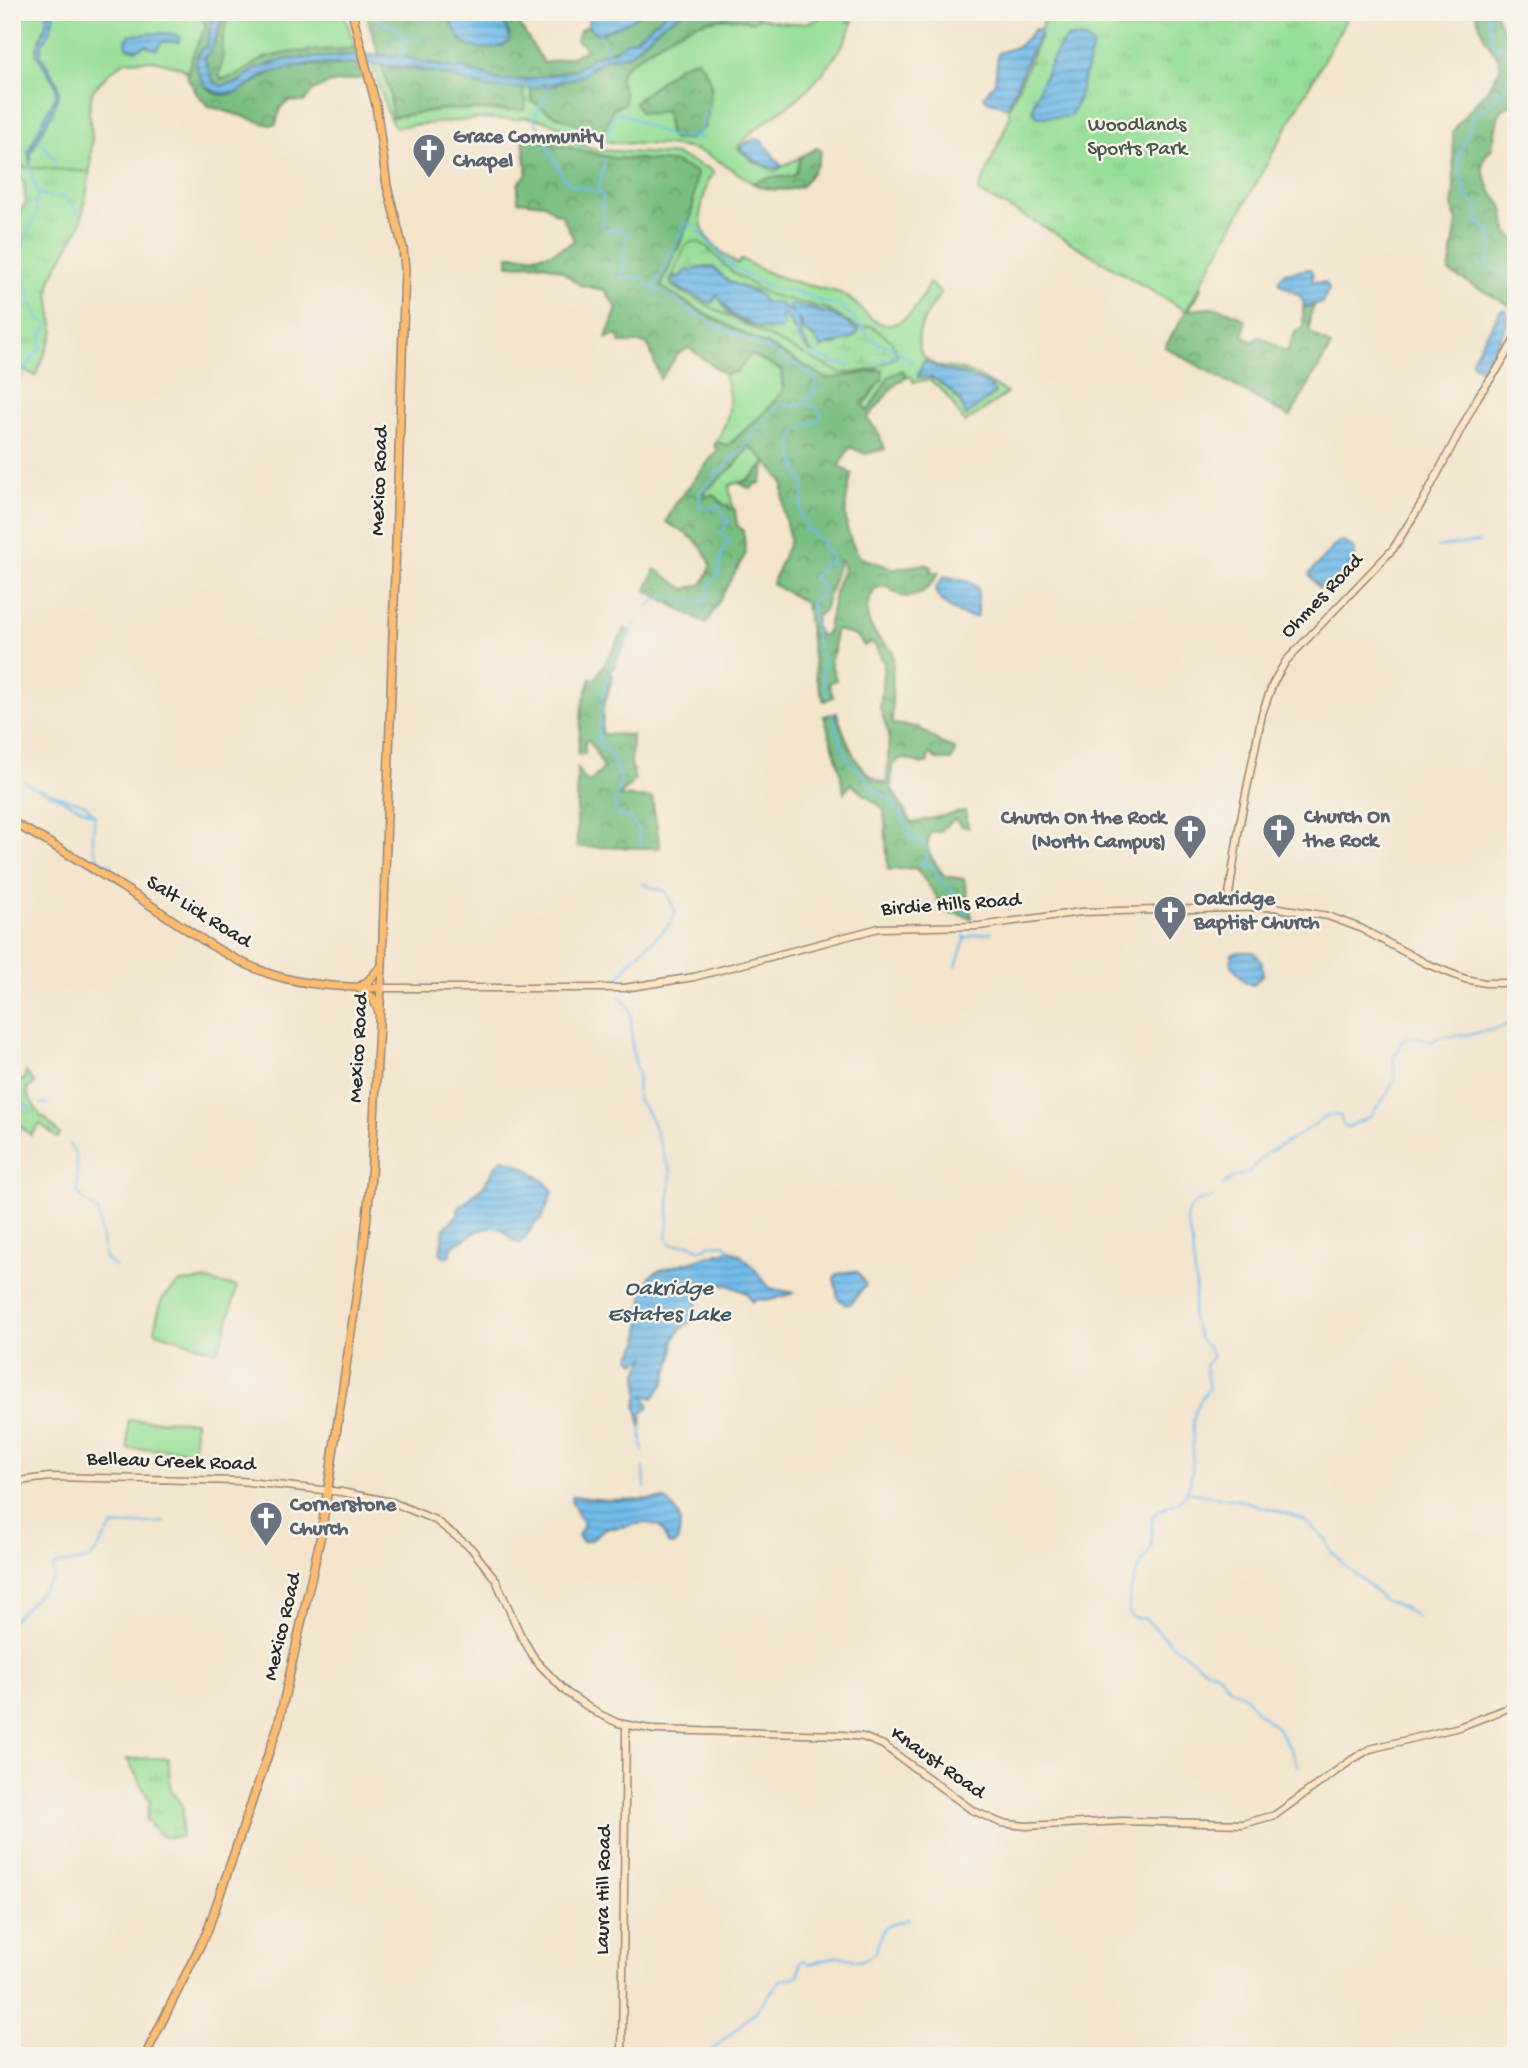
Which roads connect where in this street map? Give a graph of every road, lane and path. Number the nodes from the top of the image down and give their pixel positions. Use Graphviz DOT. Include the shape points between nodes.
graph roads {
  1 [pos="352,12"];
  2 [pos="1516,337"];
  3 [pos="12,822"];
  4 [pos="1227,908"];
  5 [pos="382,967"];
  6 [pos="1516,983"];
  7 [pos="357,988"];
  8 [pos="381,988"];
  9 [pos="380,1013"];
  10 [pos="12,1482"];
  11 [pos="328,1490"];
  12 [pos="1516,1705"];
  13 [pos="626,1725"];
  14 [pos="145,2056"];
  15 [pos="622,2056"];
  1 -- 5 [label="main road, Mexico Road" via="381,125 387,186 405,269"];
  2 -- 4 [label="main road, Ohmes Road" via="1393,549 1286,661 1273,683 1262,714"];
  3 -- 7 [label="main road, Salt Lick Road" via="237,960 301,982"];
  4 -- 6 [label="main road, Birdie Hills Road" via="1273,907 1328,916 1449,974 1485,983"];
  4 -- 8 [label="main road, Birdie Hills Road" via="1081,912 979,926 879,928 686,979 624,988"];
  5 -- 7 [label="main road"];
  5 -- 8 [label="main road, Mexico Road"];
  7 -- 8 [label="main road, Salt Lick Road"];
  7 -- 9 [label="main road" via="373,998"];
  8 -- 9 [label="main road, Mexico Road"];
  9 -- 11 [label="main road, Mexico Road" via="370,1197"];
  10 -- 11 [label="main road, Belleau Creek Road" via="49,1477 228,1481"];
  11 -- 13 [label="main road, Knaust Road" via="393,1502 455,1534 490,1571 523,1642 544,1671 580,1703"];
  11 -- 14 [label="main road, Mexico Road" via="273,1744 202,1945"];
  12 -- 13 [label="main road, Knaust Road" via="1459,1727 1370,1749 1275,1815 1238,1825 1122,1821 1008,1825 978,1814 891,1751 863,1737 663,1731"];
  13 -- 15 [label="main road, Laura Hill Road"];
}
